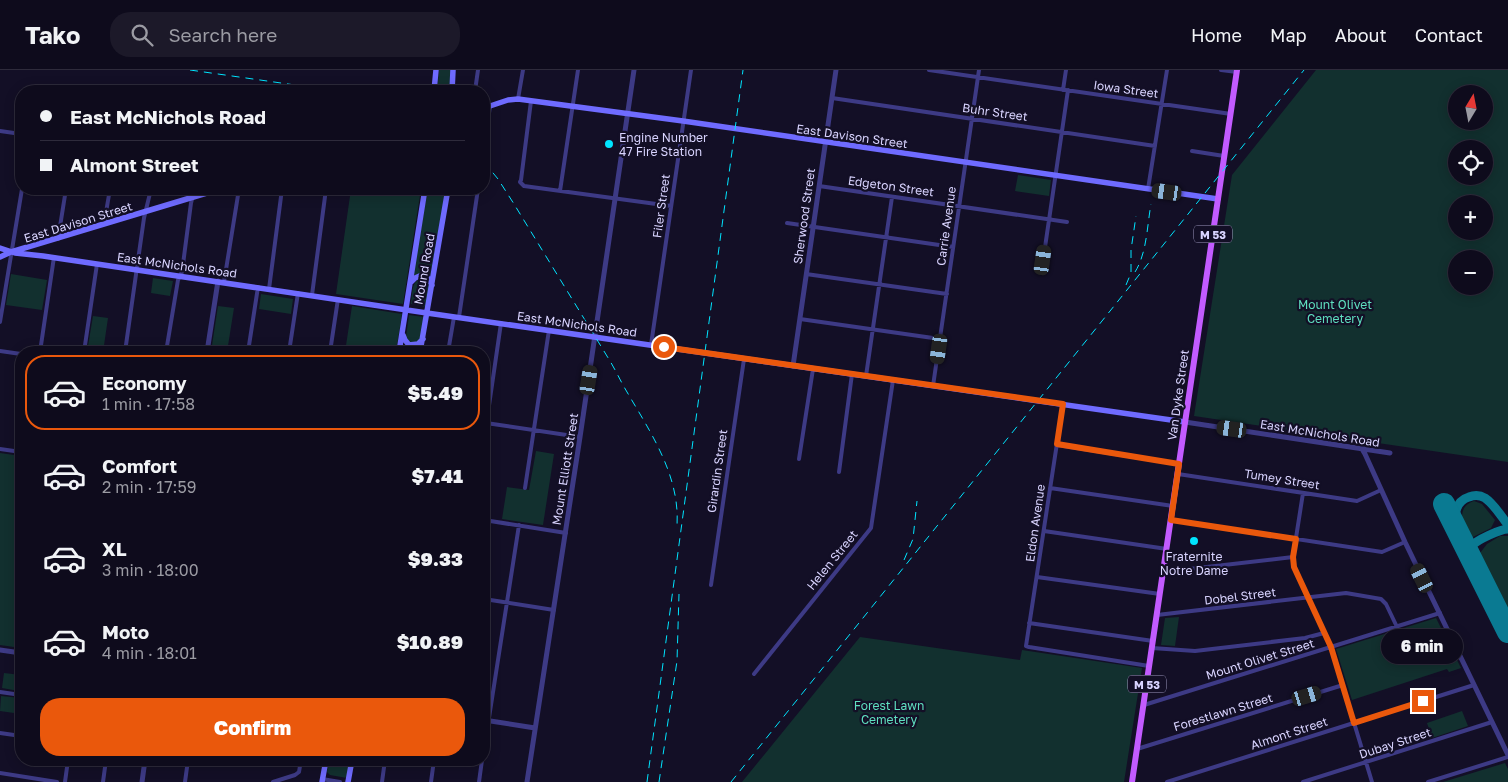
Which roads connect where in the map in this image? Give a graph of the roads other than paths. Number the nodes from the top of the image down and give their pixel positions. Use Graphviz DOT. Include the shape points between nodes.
graph roads {
  1 [pos="436,70"];
  2 [pos="453,70"];
  3 [pos="478,70"];
  4 [pos="523,70"];
  5 [pos="578,70"];
  6 [pos="634,70"];
  7 [pos="690,70"];
  8 [pos="836,70"];
  9 [pos="929,70"];
  10 [pos="979,70"];
  11 [pos="1066,70"];
  12 [pos="1167,70"];
  13 [pos="1221,70"];
  14 [pos="1237,71"];
  15 [pos="978,77"];
  16 [pos="435,85"];
  17 [pos="452,85"];
  18 [pos="476,85"];
  19 [pos="1066,90"];
  20 [pos="832,98"];
  21 [pos="518,99"];
  22 [pos="531,101"];
  23 [pos="1161,104"];
  24 [pos="490,106"];
  25 [pos="572,107"];
  26 [pos="628,114"];
  27 [pos="1231,114"];
  28 [pos="972,119"];
  29 [pos="683,121"];
  30 [pos="0,131"];
  31 [pos="1062,132"];
  32 [pos="15,133"];
  33 [pos="825,142"];
  34 [pos="1155,146"];
  35 [pos="1192,151"];
  36 [pos="1225,156"];
  37 [pos="966,162"];
  38 [pos="1056,176"];
  39 [pos="819,186"];
  40 [pos="1148,189"];
  41 [pos="560,191"];
  42 [pos="21,195"];
  43 [pos="65,195"];
  44 [pos="109,195"];
  45 [pos="150,195"];
  46 [pos="200,195"];
  47 [pos="238,195"];
  48 [pos="281,195"];
  49 [pos="325,195"];
  50 [pos="423,195"];
  51 [pos="447,195"];
  52 [pos="477,195"];
  53 [pos="193,197"];
  54 [pos="892,197"];
  55 [pos="616,199"];
  56 [pos="1218,199"];
  57 [pos="671,206"];
  58 [pos="959,206"];
  59 [pos="146,211"];
  60 [pos="1049,220"];
  61 [pos="1067,222"];
  62 [pos="787,223"];
  63 [pos="104,224"];
  64 [pos="813,227"];
  65 [pos="886,238"];
  66 [pos="58,239"];
  67 [pos="42,243"];
  68 [pos="0,248"];
  69 [pos="953,248"];
  70 [pos="11,252"];
  71 [pos="0,256"];
  72 [pos="43,256"];
  73 [pos="54,258"];
  74 [pos="1043,260"];
  75 [pos="97,264"];
  76 [pos="137,270"];
  77 [pos="806,274"];
  78 [pos="180,276"];
  79 [pos="221,282"];
  80 [pos="410,283"];
  81 [pos="879,284"];
  82 [pos="432,285"];
  83 [pos="258,287"];
  84 [pos="269,289"];
  85 [pos="298,293"];
  86 [pos="947,294"];
  87 [pos="312,295"];
  88 [pos="338,299"];
  89 [pos="2,300"];
  90 [pos="406,310"];
  91 [pos="427,313"];
  92 [pos="457,317"];
  93 [pos="800,319"];
  94 [pos="0,322"];
  95 [pos="501,324"];
  96 [pos="549,330"];
  97 [pos="872,330"];
  98 [pos="402,333"];
  99 [pos="595,337"];
  100 [pos="423,339"];
  101 [pos="940,339"];
  102 [pos="651,345"];
  103 [pos="41,346"];
  104 [pos="85,346"];
  105 [pos="126,346"];
  106 [pos="167,346"];
  107 [pos="208,346"];
  108 [pos="249,346"];
  109 [pos="290,346"];
  110 [pos="331,346"];
  111 [pos="400,346"];
  112 [pos="421,346"];
  113 [pos="450,346"];
  114 [pos="0,351"];
  115 [pos="15,353"];
  116 [pos="744,359"];
  117 [pos="793,366"];
  118 [pos="813,368"];
  119 [pos="852,374"];
  120 [pos="866,376"];
  121 [pos="893,380"];
  122 [pos="933,386"];
  123 [pos="490,392"];
  124 [pos="1063,404"];
  125 [pos="1185,422"];
  126 [pos="490,424"];
  127 [pos="534,430"];
  128 [pos="580,436"];
  129 [pos="1057,444"];
  130 [pos="0,449"];
  131 [pos="15,451"];
  132 [pos="1365,451"];
  133 [pos="1390,453"];
  134 [pos="800,459"];
  135 [pos="1179,464"];
  136 [pos="838,472"];
  137 [pos="1178,474"];
  138 [pos="525,488"];
  139 [pos="1050,488"];
  140 [pos="1381,490"];
  141 [pos="1303,492"];
  142 [pos="1173,506"];
  143 [pos="1171,520"];
  144 [pos="490,521"];
  145 [pos="519,525"];
  146 [pos="1044,531"];
  147 [pos="566,533"];
  148 [pos="1296,539"];
  149 [pos="1405,542"];
  150 [pos="1167,549"];
  151 [pos="1293,557"];
  152 [pos="1163,572"];
  153 [pos="1037,577"];
  154 [pos="711,585"];
  155 [pos="1160,594"];
  156 [pos="1308,598"];
  157 [pos="490,600"];
  158 [pos="507,603"];
  159 [pos="554,610"];
  160 [pos="1440,613"];
  161 [pos="1157,615"];
  162 [pos="1030,623"];
  163 [pos="1397,627"];
  164 [pos="1324,633"];
  165 [pos="1153,644"];
  166 [pos="1331,647"];
  167 [pos="0,650"];
  168 [pos="15,652"];
  169 [pos="1150,666"];
  170 [pos="754,674"];
  171 [pos="1343,685"];
  172 [pos="1474,685"];
  173 [pos="0,692"];
  174 [pos="15,694"];
  175 [pos="490,699"];
  176 [pos="1144,706"];
  177 [pos="490,722"];
  178 [pos="1492,722"];
  179 [pos="1354,723"];
  180 [pos="535,728"];
  181 [pos="0,733"];
  182 [pos="15,735"];
  183 [pos="1137,749"];
  184 [pos="1508,756"];
  185 [pos="1366,762"];
  186 [pos="67,766"];
  187 [pos="105,766"];
  188 [pos="144,766"];
  189 [pos="187,766"];
  190 [pos="300,766"];
  191 [pos="325,766"];
  192 [pos="351,766"];
  193 [pos="384,766"];
  194 [pos="433,766"];
  195 [pos="481,766"];
  196 [pos="0,774"];
  197 [pos="30,780"];
  198 [pos="322,781"];
  199 [pos="58,782"];
  200 [pos="65,782"];
  201 [pos="103,782"];
  202 [pos="142,782"];
  203 [pos="185,782"];
  204 [pos="274,782"];
  205 [pos="340,782"];
  206 [pos="348,782"];
  207 [pos="382,782"];
  208 [pos="431,782"];
  209 [pos="479,782"];
  210 [pos="527,782"];
  211 [pos="1132,782"];
  212 [pos="1167,782"];
  213 [pos="1303,782"];
  214 [pos="1372,782"];
  215 [pos="1428,782"];
  1 -- 16 [label="main road"];
  2 -- 17 [label="main road"];
  3 -- 18 [label="street"];
  4 -- 21 [label="street"];
  5 -- 25 [label="street"];
  6 -- 26 [label="street, Mount Elliott Street"];
  7 -- 29 [label="street, Filer Street"];
  8 -- 20 [label="street, Sherwood Street"];
  9 -- 15 [label="street, Iowa Street"];
  10 -- 15 [label="street, Carrie Avenue"];
  11 -- 19 [label="street"];
  12 -- 23 [label="street"];
  13 -- 14 [label="street"];
  14 -- 27 [label="main road, Van Dyke Street / M 53"];
  15 -- 19 [label="street, Iowa Street"];
  15 -- 28 [label="street, Carrie Avenue"];
  19 -- 23 [label="street, Iowa Street"];
  19 -- 31 [label="street"];
  20 -- 28 [label="street, Buhr Street"];
  20 -- 33 [label="street, Sherwood Street"];
  21 -- 22 [label="main road, East Davison Street"];
  21 -- 24 [label="main road, East Davison Street"];
  22 -- 25 [label="main road, East Davison Street"];
  22 -- 41 [label="street" via="520,182 524,186"];
  23 -- 27 [label="street, Iowa Street"];
  23 -- 34 [label="street"];
  25 -- 26 [label="main road, East Davison Street"];
  25 -- 41 [label="street"];
  26 -- 29 [label="main road, East Davison Street"];
  26 -- 55 [label="street, Mount Elliott Street"];
  27 -- 36 [label="main road, Van Dyke Street / M 53"];
  28 -- 31 [label="street, Buhr Street"];
  28 -- 37 [label="street, Carrie Avenue"];
  29 -- 33 [label="main road, East Davison Street"];
  29 -- 57 [label="street, Filer Street"];
  30 -- 32 [label="street"];
  31 -- 34 [label="street, Buhr Street"];
  31 -- 38 [label="street"];
  33 -- 37 [label="main road, East Davison Street"];
  33 -- 39 [label="street, Sherwood Street"];
  34 -- 40 [label="street"];
  35 -- 36 [label="street"];
  36 -- 56 [label="main road, Van Dyke Street / M 53"];
  37 -- 38 [label="main road, East Davison Street"];
  37 -- 58 [label="street, Carrie Avenue"];
  38 -- 40 [label="main road, East Davison Street"];
  38 -- 60 [label="street"];
  39 -- 54 [label="street, Edgeton Street"];
  39 -- 64 [label="street, Sherwood Street"];
  40 -- 56 [label="main road, East Davison Street"];
  41 -- 55 [label="street"];
  42 -- 70 [label="street"];
  43 -- 66 [label="street"];
  44 -- 63 [label="street"];
  45 -- 59 [label="street"];
  46 -- 53 [label="main road, East Davison Street"];
  47 -- 79 [label="street"];
  48 -- 84 [label="street"];
  49 -- 87 [label="street"];
  50 -- 80 [label="main road, Mound Road"];
  51 -- 82 [label="main road, Mound Road"];
  52 -- 92 [label="street"];
  53 -- 59 [label="main road, East Davison Street"];
  53 -- 78 [label="street"];
  54 -- 58 [label="street, Edgeton Street"];
  54 -- 65 [label="street"];
  55 -- 57 [label="street"];
  55 -- 99 [label="street, Mount Elliott Street"];
  56 -- 125 [label="main road, Van Dyke Street / M 53"];
  57 -- 102 [label="street, Filer Street"];
  58 -- 60 [label="street, Edgeton Street"];
  58 -- 69 [label="street, Carrie Avenue"];
  59 -- 63 [label="main road, East Davison Street"];
  59 -- 76 [label="street"];
  60 -- 61 [label="street, Edgeton Street"];
  60 -- 74 [label="street"];
  62 -- 64 [label="street"];
  63 -- 66 [label="main road, East Davison Street"];
  64 -- 65 [label="street"];
  64 -- 77 [label="street, Sherwood Street"];
  65 -- 69 [label="street"];
  65 -- 81 [label="street"];
  66 -- 67 [label="main road, East Davison Street"];
  67 -- 70 [label="main road, East Davison Street"];
  67 -- 72 [label="main road"];
  68 -- 70 [label="main road, East McNichols Road"];
  69 -- 86 [label="street, Carrie Avenue"];
  70 -- 71 [label="main road, East Davison Street"];
  70 -- 72 [label="main road, East McNichols Road"];
  70 -- 89 [label="street"];
  72 -- 73 [label="main road, East McNichols Road"];
  73 -- 75 [label="main road, East McNichols Road"];
  73 -- 103 [label="street"];
  75 -- 76 [label="main road, East McNichols Road"];
  75 -- 104 [label="street"];
  76 -- 78 [label="main road, East McNichols Road"];
  76 -- 105 [label="street"];
  77 -- 81 [label="street"];
  77 -- 93 [label="street, Sherwood Street"];
  78 -- 79 [label="main road, East McNichols Road"];
  78 -- 106 [label="street"];
  79 -- 83 [label="main road, East McNichols Road"];
  79 -- 107 [label="street"];
  80 -- 82 [label="main road" via="422,275"];
  80 -- 90 [label="main road, Mound Road"];
  81 -- 86 [label="street"];
  81 -- 97 [label="street"];
  82 -- 91 [label="main road, Mound Road"];
  83 -- 84 [label="main road, East McNichols Road"];
  83 -- 108 [label="street"];
  84 -- 85 [label="main road, East McNichols Road"];
  85 -- 87 [label="main road, East McNichols Road"];
  85 -- 109 [label="street"];
  86 -- 101 [label="street, Carrie Avenue"];
  87 -- 88 [label="main road, East McNichols Road"];
  88 -- 90 [label="main road, East McNichols Road"];
  88 -- 110 [label="street"];
  89 -- 94 [label="street"];
  90 -- 91 [label="main road, East McNichols Road"];
  90 -- 98 [label="main road, Mound Road"];
  91 -- 92 [label="main road, East McNichols Road"];
  91 -- 100 [label="main road, Mound Road"];
  92 -- 95 [label="main road, East McNichols Road"];
  92 -- 113 [label="street"];
  93 -- 97 [label="street"];
  93 -- 117 [label="street, Sherwood Street"];
  95 -- 96 [label="main road, East McNichols Road"];
  95 -- 123 [label="street"];
  96 -- 99 [label="main road, East McNichols Road"];
  96 -- 127 [label="street"];
  97 -- 101 [label="street"];
  97 -- 120 [label="street"];
  98 -- 100 [label="main road" via="409,345 418,344"];
  98 -- 111 [label="main road, Mound Road"];
  99 -- 102 [label="main road, East McNichols Road"];
  99 -- 128 [label="street, Mount Elliott Street"];
  100 -- 112 [label="main road, Mound Road"];
  101 -- 122 [label="street, Carrie Avenue"];
  102 -- 116 [label="main road, East McNichols Road"];
  114 -- 115 [label="street"];
  116 -- 117 [label="main road, East McNichols Road"];
  116 -- 154 [label="street, Girardin Street"];
  117 -- 118 [label="main road, East McNichols Road"];
  118 -- 119 [label="main road, East McNichols Road"];
  118 -- 134 [label="street"];
  119 -- 120 [label="main road, East McNichols Road"];
  119 -- 136 [label="street"];
  120 -- 121 [label="main road, East McNichols Road"];
  121 -- 122 [label="main road, East McNichols Road"];
  121 -- 170 [label="street, Helen Street" via="871,528"];
  122 -- 124 [label="main road, East McNichols Road"];
  124 -- 125 [label="main road, East McNichols Road"];
  124 -- 129 [label="street, Eldon Avenue"];
  125 -- 132 [label="street, East McNichols Road"];
  125 -- 135 [label="main road, Van Dyke Street / M 53"];
  126 -- 127 [label="street"];
  127 -- 128 [label="street"];
  127 -- 138 [label="street"];
  128 -- 147 [label="street, Mount Elliott Street"];
  129 -- 135 [label="street"];
  129 -- 139 [label="street, Eldon Avenue"];
  130 -- 131 [label="street"];
  132 -- 133 [label="street, East McNichols Road"];
  132 -- 140 [label="street"];
  135 -- 137 [label="main road, Van Dyke Street / M 53"];
  137 -- 141 [label="street, Tumey Street"];
  137 -- 142 [label="main road, Van Dyke Street / M 53"];
  139 -- 142 [label="street"];
  139 -- 146 [label="street, Eldon Avenue"];
  140 -- 141 [label="street, Tumey Street" via="1357,501"];
  140 -- 149 [label="street"];
  141 -- 148 [label="street"];
  142 -- 143 [label="main road, Van Dyke Street / M 53"];
  143 -- 148 [label="street"];
  143 -- 150 [label="main road, Van Dyke Street / M 53"];
  144 -- 145 [label="street"];
  145 -- 147 [label="street"];
  145 -- 158 [label="street"];
  146 -- 150 [label="street"];
  146 -- 153 [label="street, Eldon Avenue"];
  147 -- 159 [label="street, Mount Elliott Street"];
  148 -- 149 [label="street" via="1382,552"];
  148 -- 151 [label="street"];
  149 -- 160 [label="street"];
  150 -- 152 [label="main road, Van Dyke Street / M 53"];
  151 -- 152 [label="street"];
  151 -- 156 [label="street"];
  152 -- 155 [label="main road, Van Dyke Street / M 53"];
  153 -- 155 [label="street"];
  153 -- 162 [label="street, Eldon Avenue"];
  155 -- 161 [label="main road, Van Dyke Street / M 53"];
  156 -- 161 [label="street, Dobel Street"];
  156 -- 163 [label="street, Dobel Street" via="1346,593 1381,599"];
  156 -- 164 [label="street"];
  157 -- 158 [label="street"];
  158 -- 159 [label="street"];
  158 -- 175 [label="street"];
  159 -- 180 [label="street, Mount Elliott Street"];
  160 -- 163 [label="street, Mount Olivet Street"];
  160 -- 178 [label="street"];
  161 -- 165 [label="main road, Van Dyke Street / M 53"];
  162 -- 165 [label="street"];
  162 -- 169 [label="street, Eldon Avenue" via="1026,645 1029,647"];
  163 -- 166 [label="street, Mount Olivet Street"];
  164 -- 165 [label="street" via="1195,651"];
  164 -- 166 [label="street"];
  165 -- 169 [label="main road, Van Dyke Street / M 53"];
  166 -- 171 [label="street"];
  166 -- 176 [label="street, Mount Olivet Street"];
  167 -- 168 [label="street"];
  169 -- 176 [label="main road, Van Dyke Street / M 53"];
  171 -- 179 [label="street"];
  171 -- 183 [label="street, Forestlawn Street"];
  172 -- 179 [label="street, Almont Street"];
  173 -- 174 [label="street"];
  176 -- 183 [label="main road, Van Dyke Street / M 53"];
  177 -- 180 [label="street"];
  178 -- 184 [label="street"];
  178 -- 185 [label="street, Dubay Street"];
  179 -- 185 [label="street"];
  179 -- 212 [label="street, Almont Street"];
  180 -- 210 [label="street, Mount Elliott Street"];
  181 -- 182 [label="street"];
  183 -- 211 [label="main road, Van Dyke Street / M 53"];
  184 -- 215 [label="street"];
  185 -- 213 [label="street, Dubay Street"];
  185 -- 214 [label="street"];
  186 -- 200 [label="street"];
  187 -- 201 [label="street"];
  188 -- 202 [label="street"];
  189 -- 203 [label="street"];
  190 -- 204 [label="street" via="295,775"];
  191 -- 198 [label="main road"];
  192 -- 206 [label="main road"];
  193 -- 207 [label="street"];
  194 -- 208 [label="street"];
  195 -- 209 [label="street"];
  196 -- 197 [label="street"];
  197 -- 199 [label="street"];
  198 -- 205 [label="street"];
}
